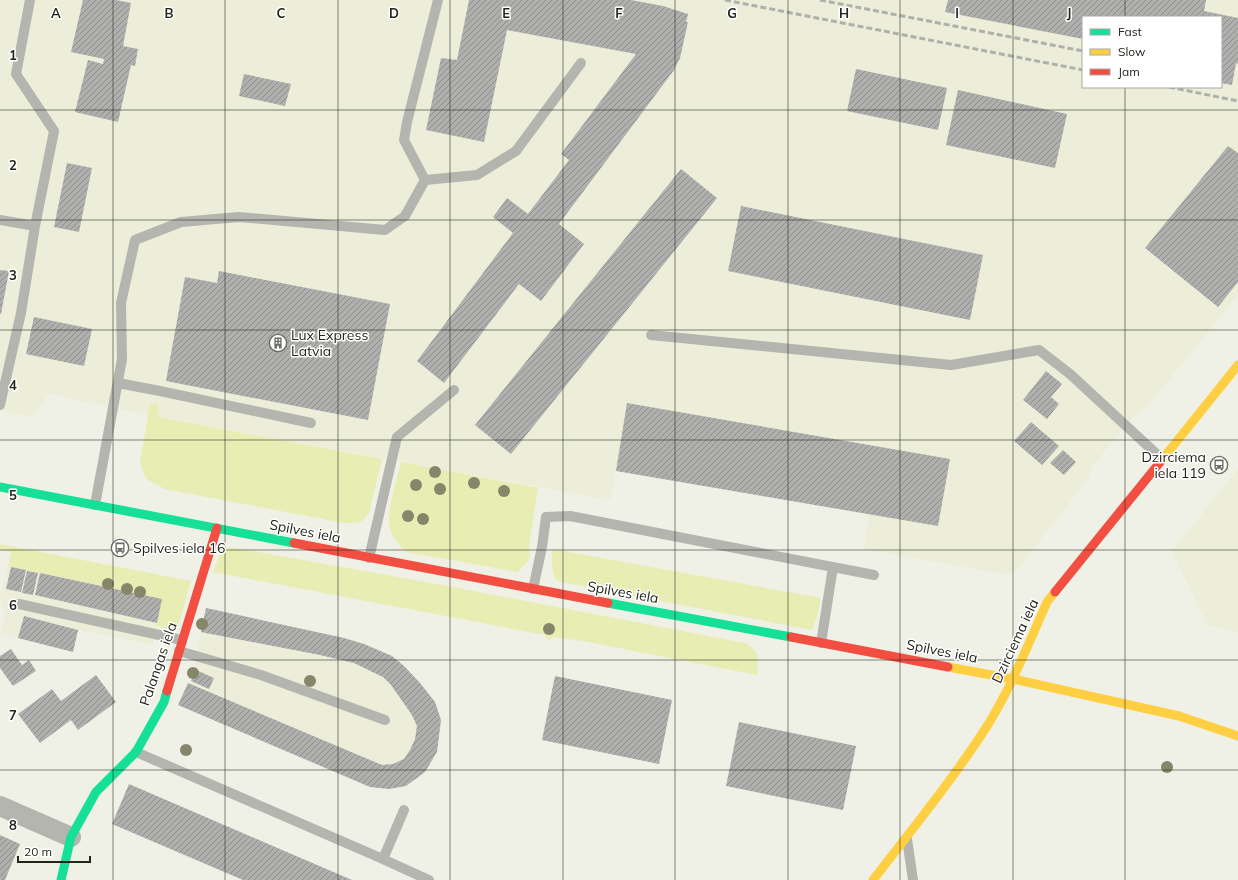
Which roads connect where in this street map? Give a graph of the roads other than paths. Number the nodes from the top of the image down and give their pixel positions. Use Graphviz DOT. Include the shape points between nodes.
graph roads {
  1 [pos="30,0"];
  2 [pos="438,0"];
  3 [pos="581,63"];
  4 [pos="425,180"];
  5 [pos="0,220"];
  6 [pos="35,226"];
  7 [pos="651,335"];
  8 [pos="1238,365"];
  9 [pos="1229,376"];
  10 [pos="118,383"];
  11 [pos="1238,384"];
  12 [pos="454,390"];
  13 [pos="0,404"];
  14 [pos="311,423"];
  15 [pos="1162,460"];
  16 [pos="0,487"];
  17 [pos="95,505"];
  18 [pos="217,528"];
  19 [pos="369,558"];
  20 [pos="833,567"];
  21 [pos="874,575"];
  22 [pos="533,589"];
  23 [pos="20,604"];
  24 [pos="182,640"];
  25 [pos="821,643"];
  26 [pos="179,651"];
  27 [pos="1013,679"];
  28 [pos="385,720"];
  29 [pos="1238,736"];
  30 [pos="136,752"];
  31 [pos="0,806"];
  32 [pos="404,810"];
  33 [pos="71,837"];
  34 [pos="906,837"];
  35 [pos="383,859"];
  36 [pos="61,880"];
  37 [pos="429,880"];
  38 [pos="873,880"];
  39 [pos="913,880"];
  1 -- 6 [label="lane" via="16,74 54,131"];
  2 -- 4 [label="lane" via="404,140"];
  3 -- 4 [label="lane" via="516,151 477,175"];
  4 -- 10 [label="lane" via="405,216 385,230 239,218 181,222 135,240 121,303 122,359"];
  5 -- 6 [label="lane"];
  6 -- 13 [label="lane" via="21,313"];
  7 -- 15 [label="lane" via="951,365 1039,350 1070,374"];
  8 -- 9 [label="street, Dzirciema iela"];
  9 -- 11 [label="lane"];
  9 -- 15 [label="street, Dzirciema iela"];
  10 -- 14 [label="lane"];
  10 -- 17 [label="lane"];
  12 -- 19 [label="lane" via="397,437"];
  15 -- 27 [label="street, Dzirciema iela" via="1047,602"];
  16 -- 17 [label="street, Spilves iela"];
  17 -- 18 [label="street, Spilves iela"];
  18 -- 19 [label="street, Spilves iela"];
  18 -- 24 [label="street, Palangas iela"];
  19 -- 22 [label="street, Spilves iela"];
  20 -- 21 [label="lane"];
  20 -- 22 [label="lane" via="570,516 546,517"];
  20 -- 25 [label="lane"];
  22 -- 25 [label="street, Spilves iela"];
  23 -- 24 [label="lane"];
  24 -- 26 [label="street, Palangas iela"];
  25 -- 27 [label="street, Spilves iela"];
  26 -- 28 [label="lane" via="262,675"];
  26 -- 30 [label="street, Palangas iela" via="164,702"];
  27 -- 29 [label="street, Spilves iela" via="1179,716"];
  27 -- 34 [label="street, Dzirciema iela" via="989,722 951,779"];
  30 -- 33 [label="street, Palangas iela" via="96,792"];
  30 -- 35 [label="lane"];
  31 -- 33 [label="street"];
  32 -- 35 [label="lane"];
  33 -- 36 [label="street, Palangas iela"];
  34 -- 38 [label="street, Dzirciema iela"];
  34 -- 39 [label="lane"];
  35 -- 37 [label="lane"];
}
